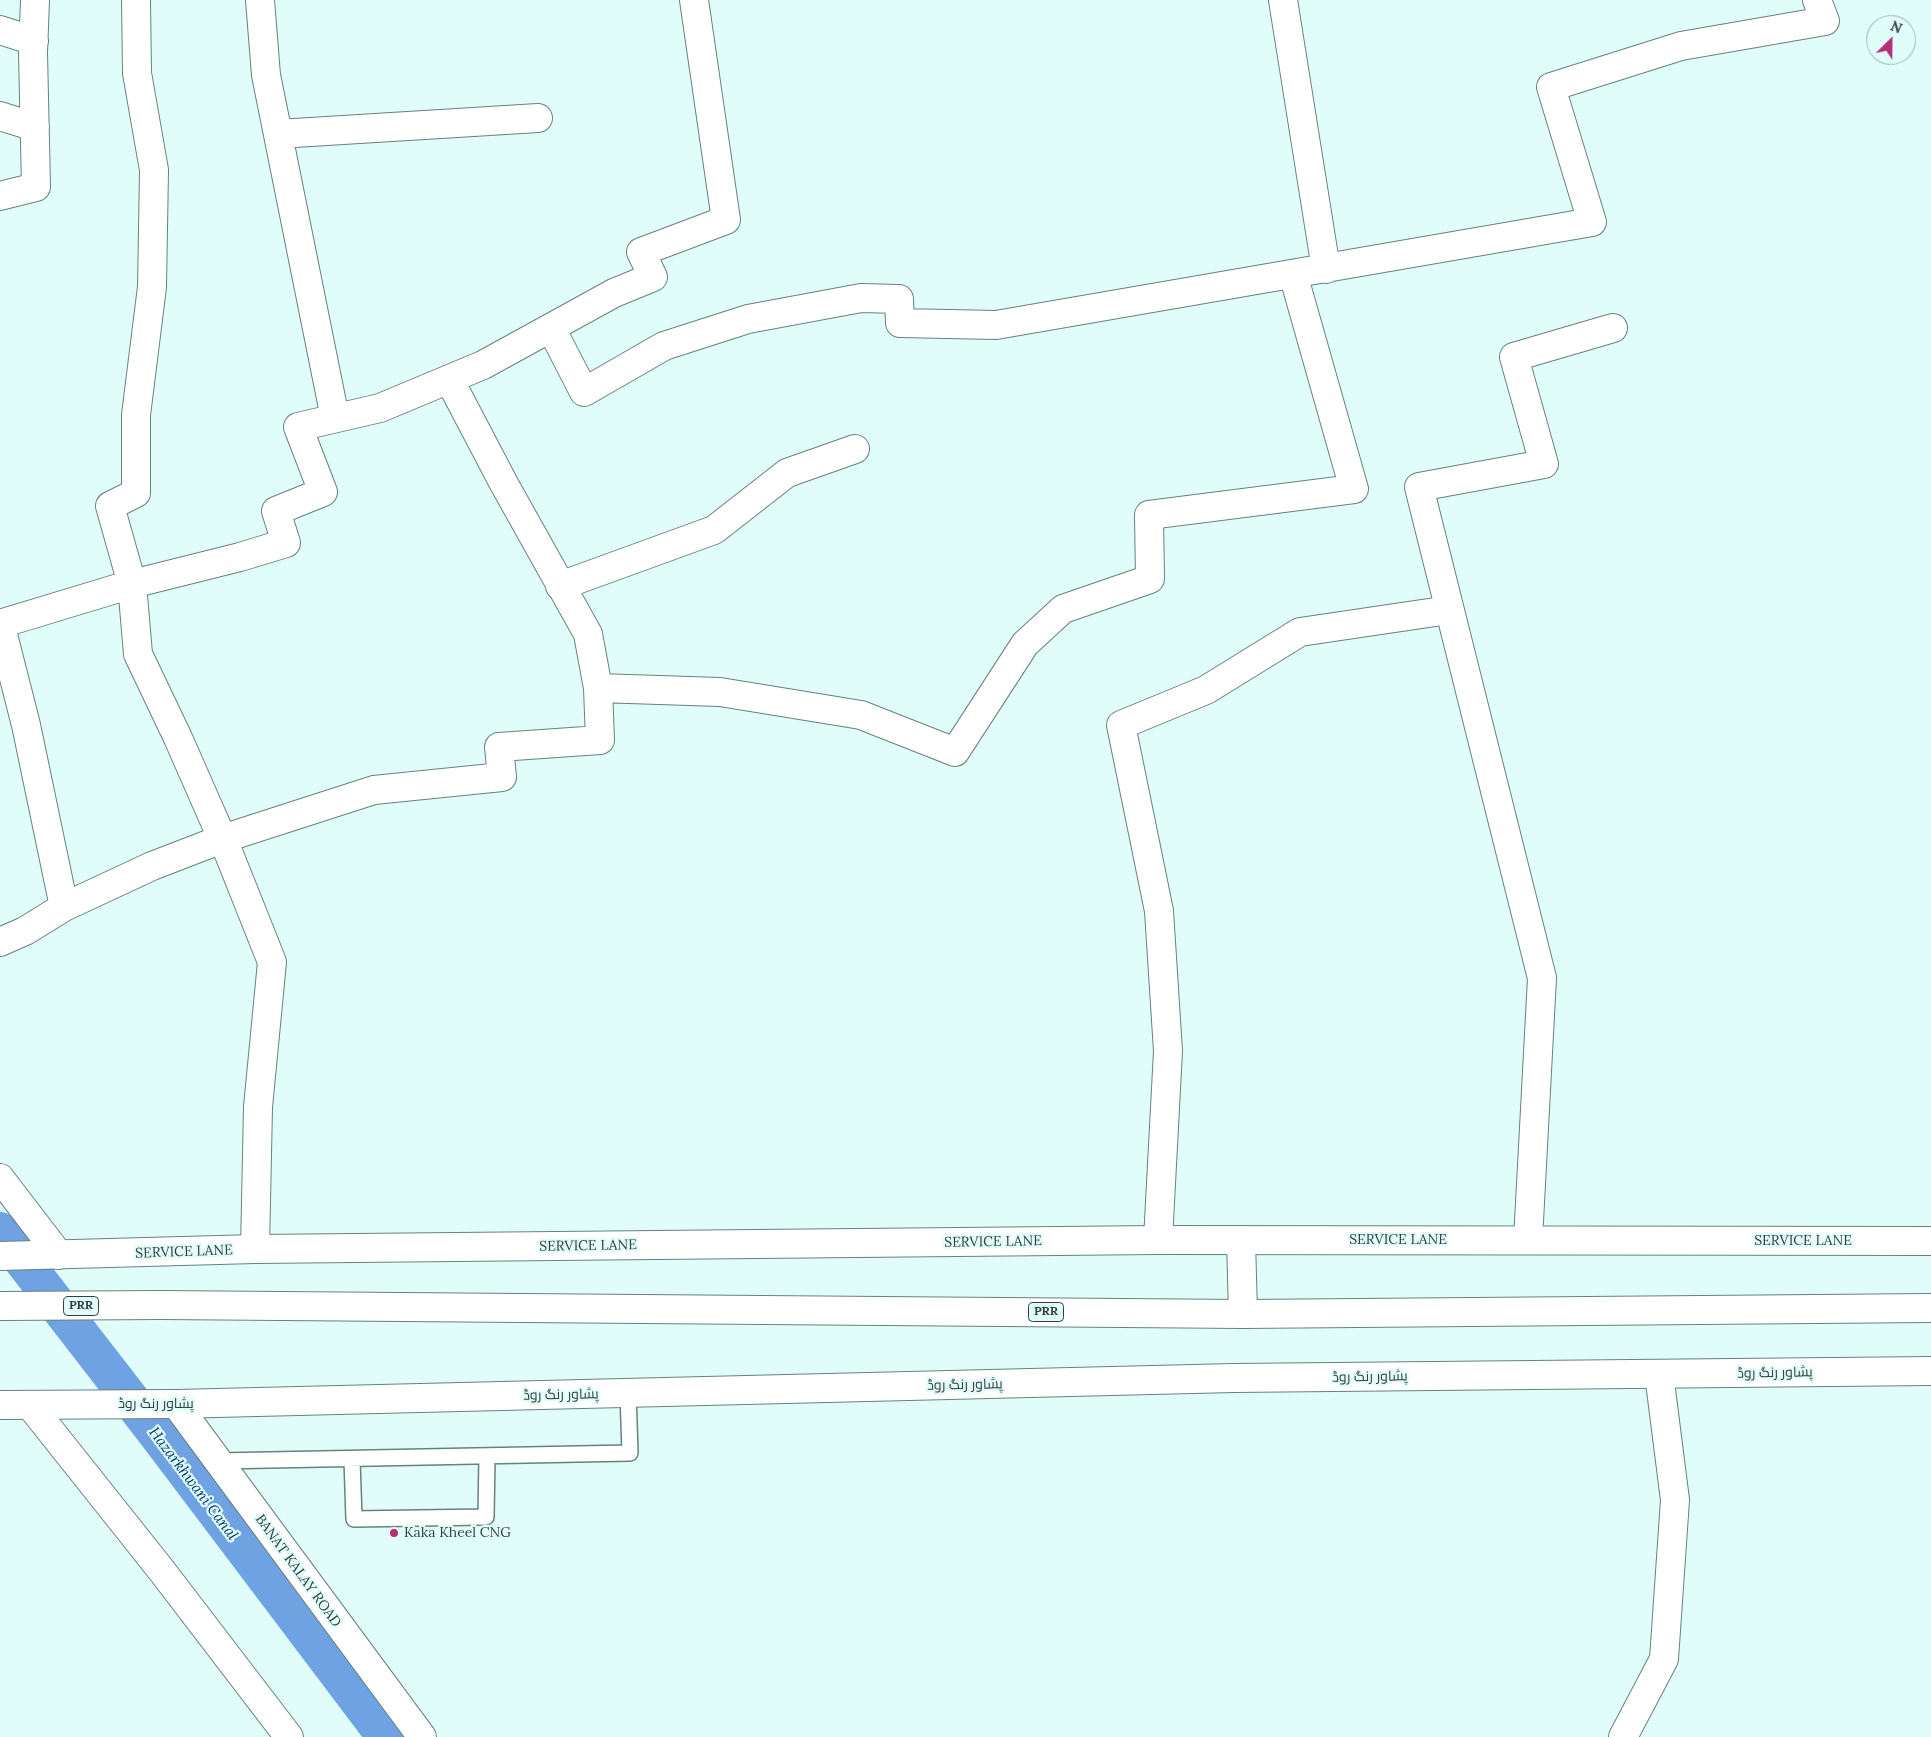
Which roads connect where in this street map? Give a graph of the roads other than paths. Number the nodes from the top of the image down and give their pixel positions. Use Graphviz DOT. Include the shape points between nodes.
graph roads {
  1 [pos="35,0"];
  2 [pos="136,0"];
  3 [pos="260,0"];
  4 [pos="694,0"];
  5 [pos="1283,0"];
  6 [pos="1817,0"];
  7 [pos="0,30"];
  8 [pos="34,41"];
  9 [pos="0,116"];
  10 [pos="538,118"];
  11 [pos="35,127"];
  12 [pos="278,134"];
  13 [pos="0,196"];
  14 [pos="1326,269"];
  15 [pos="1293,274"];
  16 [pos="551,328"];
  17 [pos="1613,328"];
  18 [pos="449,379"];
  19 [pos="335,418"];
  20 [pos="855,449"];
  21 [pos="132,584"];
  22 [pos="560,586"];
  23 [pos="1449,610"];
  24 [pos="0,623"];
  25 [pos="598,688"];
  26 [pos="222,839"];
  27 [pos="64,907"];
  28 [pos="0,942"];
  29 [pos="0,1178"];
  30 [pos="1158,1240"];
  31 [pos="1241,1240"];
  32 [pos="1528,1240"];
  33 [pos="1931,1241"];
  34 [pos="256,1249"];
  35 [pos="58,1255"];
  36 [pos="0,1256"];
  37 [pos="0,1306"];
  38 [pos="1931,1308"];
  39 [pos="1243,1314"];
  40 [pos="1931,1371"];
  41 [pos="1659,1374"];
  42 [pos="628,1393"];
  43 [pos="36,1404"];
  44 [pos="175,1404"];
  45 [pos="0,1405"];
  46 [pos="487,1456"];
  47 [pos="352,1459"];
  48 [pos="218,1462"];
  49 [pos="289,1737"];
  50 [pos="422,1737"];
  51 [pos="1623,1737"];
  1 -- 8 [label="main road"];
  2 -- 21 [label="main road" via="137,73 154,170 152,287 136,415 136,493 110,506"];
  3 -- 12 [label="main road" via="266,75"];
  4 -- 16 [label="main road" via="726,220 641,252 653,277"];
  5 -- 14 [label="main road"];
  6 -- 14 [label="main road" via="1825,20 1682,46 1551,88 1592,222"];
  7 -- 8 [label="main road"];
  8 -- 11 [label="main road"];
  9 -- 11 [label="main road"];
  10 -- 12 [label="main road"];
  11 -- 13 [label="main road" via="36,187"];
  12 -- 19 [label="main road"];
  14 -- 15 [label="main road"];
  15 -- 16 [label="main road" via="996,325 900,324 899,299 860,298 748,319 664,346 584,392"];
  15 -- 25 [label="main road" via="1354,489 1149,515 1150,579 1063,609 1025,644 955,752 861,715 720,692"];
  16 -- 18 [label="main road" via="484,365"];
  17 -- 23 [label="main road" via="1514,357 1544,464 1419,488"];
  18 -- 19 [label="main road" via="380,408"];
  18 -- 22 [label="main road"];
  19 -- 21 [label="main road" via="298,427 322,492 276,511 286,542"];
  20 -- 22 [label="main road" via="787,473 714,530"];
  21 -- 24 [label="main road"];
  21 -- 26 [label="main road" via="138,654"];
  22 -- 25 [label="main road" via="588,634"];
  23 -- 30 [label="main road" via="1300,632 1206,690 1120,726 1159,911 1168,1051"];
  23 -- 32 [label="main road" via="1542,978"];
  24 -- 27 [label="main road" via="26,725"];
  25 -- 26 [label="main road" via="600,740 499,747 502,777 374,790"];
  26 -- 27 [label="main road" via="152,866"];
  26 -- 34 [label="main road" via="272,962 258,1107"];
  27 -- 28 [label="main road"];
  29 -- 35 [label="main road"];
  30 -- 31 [label="main road, SERVICE LANE"];
  30 -- 34 [label="main road, SERVICE LANE"];
  31 -- 32 [label="main road, SERVICE LANE"];
  31 -- 39 [label="main road"];
  32 -- 33 [label="main road, SERVICE LANE"];
  34 -- 35 [label="main road, SERVICE LANE"];
  35 -- 36 [label="main road, SERVICE LANE"];
  37 -- 39 [label="main road, PRR"];
  38 -- 39 [label="main road, PRR"];
  40 -- 41 [label="main road, پشاور رنگ روڈ"];
  41 -- 42 [label="main road, پشاور رنگ روڈ" via="1234,1378"];
  41 -- 51 [label="main road" via="1675,1500 1664,1659"];
  42 -- 44 [label="main road, پشاور رنگ روڈ"];
  42 -- 46 [label="lane" via="630,1453"];
  43 -- 44 [label="main road, پشاور رنگ روڈ"];
  43 -- 45 [label="main road, پشاور رنگ روڈ"];
  43 -- 49 [label="main road"];
  44 -- 48 [label="main road, BANAT KALAY ROAD"];
  46 -- 47 [label="lane"];
  46 -- 47 [label="lane" via="486,1517 354,1518"];
  47 -- 48 [label="lane"];
  48 -- 50 [label="main road, BANAT KALAY ROAD"];
}
